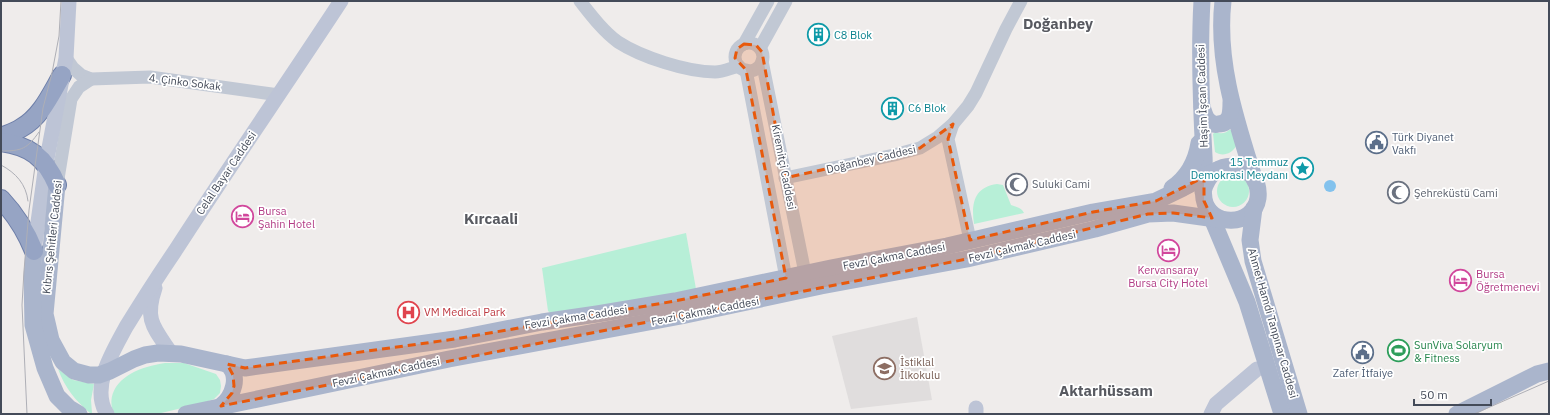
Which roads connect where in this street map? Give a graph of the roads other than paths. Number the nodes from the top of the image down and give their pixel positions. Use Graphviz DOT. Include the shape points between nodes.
graph roads {
  1 [pos="69,1"];
  2 [pos="341,1"];
  3 [pos="580,1"];
  4 [pos="768,1"];
  5 [pos="786,1"];
  6 [pos="1021,1"];
  7 [pos="1202,1"];
  8 [pos="1222,1"];
  9 [pos="744,44"];
  10 [pos="760,48"];
  11 [pos="762,61"];
  12 [pos="64,66"];
  13 [pos="742,68"];
  14 [pos="91,79"];
  15 [pos="279,95"];
  16 [pos="1231,99"];
  17 [pos="1202,115"];
  18 [pos="953,124"];
  19 [pos="1,136"];
  20 [pos="938,137"];
  21 [pos="1,142"];
  22 [pos="46,164"];
  23 [pos="785,178"];
  24 [pos="1208,180"];
  25 [pos="1255,182"];
  26 [pos="56,185"];
  27 [pos="1,199"];
  28 [pos="1156,201"];
  29 [pos="1254,208"];
  30 [pos="1214,216"];
  31 [pos="966,241"];
  32 [pos="34,251"];
  33 [pos="1227,256"];
  34 [pos="805,273"];
  35 [pos="159,276"];
  36 [pos="786,278"];
  37 [pos="176,354"];
  38 [pos="227,364"];
  39 [pos="1257,369"];
  40 [pos="1549,371"];
  41 [pos="101,374"];
  42 [pos="1499,394"];
  43 [pos="57,396"];
  44 [pos="221,406"];
  45 [pos="62,414"];
  46 [pos="79,414"];
  47 [pos="107,414"];
  48 [pos="186,414"];
  49 [pos="1211,414"];
  50 [pos="1271,414"];
  51 [pos="1282,414"];
  52 [pos="1299,414"];
  53 [pos="1457,414"];
  54 [pos="1484,414"];
  1 -- 12 [label="main road"];
  2 -- 15 [label="main road, Celal Bayar Caddesi"];
  3 -- 13 [label="street" via="597,22 618,41 640,53 679,67 715,72"];
  4 -- 9 [label="street"];
  5 -- 10 [label="street"];
  6 -- 18 [label="street, Doğanbey Caddesi" via="976,93"];
  7 -- 17 [label="main road, Haşim İşcan Caddesi" via="1199,60"];
  8 -- 16 [label="main road, Haşim İşcan Caddesi" via="1222,48"];
  9 -- 10 [label="street" via="752,43"];
  9 -- 13 [label="street" via="735,54"];
  10 -- 11 [label="street"];
  11 -- 13 [label="street" via="754,70"];
  11 -- 23 [label="street, Kiremitçi Caddesi"];
  12 -- 14 [label="street" via="73,68"];
  12 -- 19 [label="highway" via="43,108 21,128"];
  12 -- 22 [label="main road"];
  13 -- 36 [label="street, Kiremitçi Caddesi"];
  14 -- 15 [label="street, 4. Çinko Sokak" via="150,77"];
  14 -- 26 [label="street, Kıbrıs Şehitleri Caddesi" via="79,87 72,98"];
  15 -- 35 [label="main road, Celal Bayar Caddesi"];
  16 -- 17 [label="main road" via="1228,121 1216,125"];
  16 -- 25 [label="main road, Haşim İşcan Caddesi"];
  17 -- 24 [label="main road, Haşim İşcan Caddesi"];
  17 -- 28 [label="main road" via="1197,153 1189,172"];
  18 -- 20 [label="street, Doğanbey Caddesi"];
  18 -- 31 [label="street" via="948,139"];
  20 -- 23 [label="street, Doğanbey Caddesi" via="920,148 894,155"];
  20 -- 31 [label="street"];
  21 -- 22 [label="highway" via="31,151"];
  22 -- 26 [label="highway"];
  22 -- 32 [label="main road"];
  23 -- 34 [label="street, Kiremitçi Caddesi"];
  24 -- 25 [label="main road" via="1225,167 1234,166 1250,174"];
  24 -- 28 [label="main road, Fevzi Çakmak Caddesi"];
  24 -- 30 [label="main road" via="1204,201"];
  25 -- 29 [label="main road" via="1258,199"];
  26 -- 41 [label="main road, Kıbrıs Şehitleri Caddesi" via="45,314 51,340 63,362 74,370 89,375"];
  27 -- 32 [label="highway" via="19,220"];
  28 -- 31 [label="main road, Fevzi Çakmak Caddesi" via="1093,212"];
  29 -- 30 [label="main road" via="1240,219 1232,221"];
  29 -- 52 [label="main road, Ahmet Hamdi Tanpınar Caddesi" via="1250,240 1253,261"];
  30 -- 33 [label="main road, Ahmet Hamdi Tanpınar Caddesi"];
  30 -- 44 [label="main road, Fevzi Çakmak Caddesi" via="1148,214 1095,230 967,259 448,359"];
  31 -- 34 [label="main road, Fevzi Çakma Caddesi"];
  32 -- 43 [label="main road" via="33,325"];
  33 -- 39 [label="main road, Ahmet Hamdi Tanpınar Caddesi" via="1231,281"];
  33 -- 51 [label="main road, Ahmet Hamdi Tanpınar Caddesi" via="1247,302"];
  34 -- 36 [label="main road, Fevzi Çakma Caddesi"];
  35 -- 37 [label="main road" via="151,299 151,323"];
  35 -- 41 [label="main road, Celal Bayar Caddesi"];
  36 -- 38 [label="main road, Fevzi Çakma Caddesi" via="675,301 455,339 245,368"];
  37 -- 38 [label="main road, Fevzi Çakma Caddesi"];
  37 -- 41 [label="main road" via="145,355"];
  38 -- 44 [label="main road" via="233,375 234,386 227,402"];
  39 -- 49 [label="main road" via="1216,404"];
  39 -- 50 [label="main road, Ahmet Hamdi Tanpınar Caddesi"];
  40 -- 42 [label="main road" via="1537,374"];
  41 -- 47 [label="main road, Celal Bayar Caddesi" via="101,397"];
  42 -- 53 [label="main road"];
  42 -- 54 [label="main road"];
  43 -- 45 [label="main road"];
  43 -- 46 [label="main road"];
  44 -- 48 [label="main road, Fevzi Çakmak Caddesi"];
}
